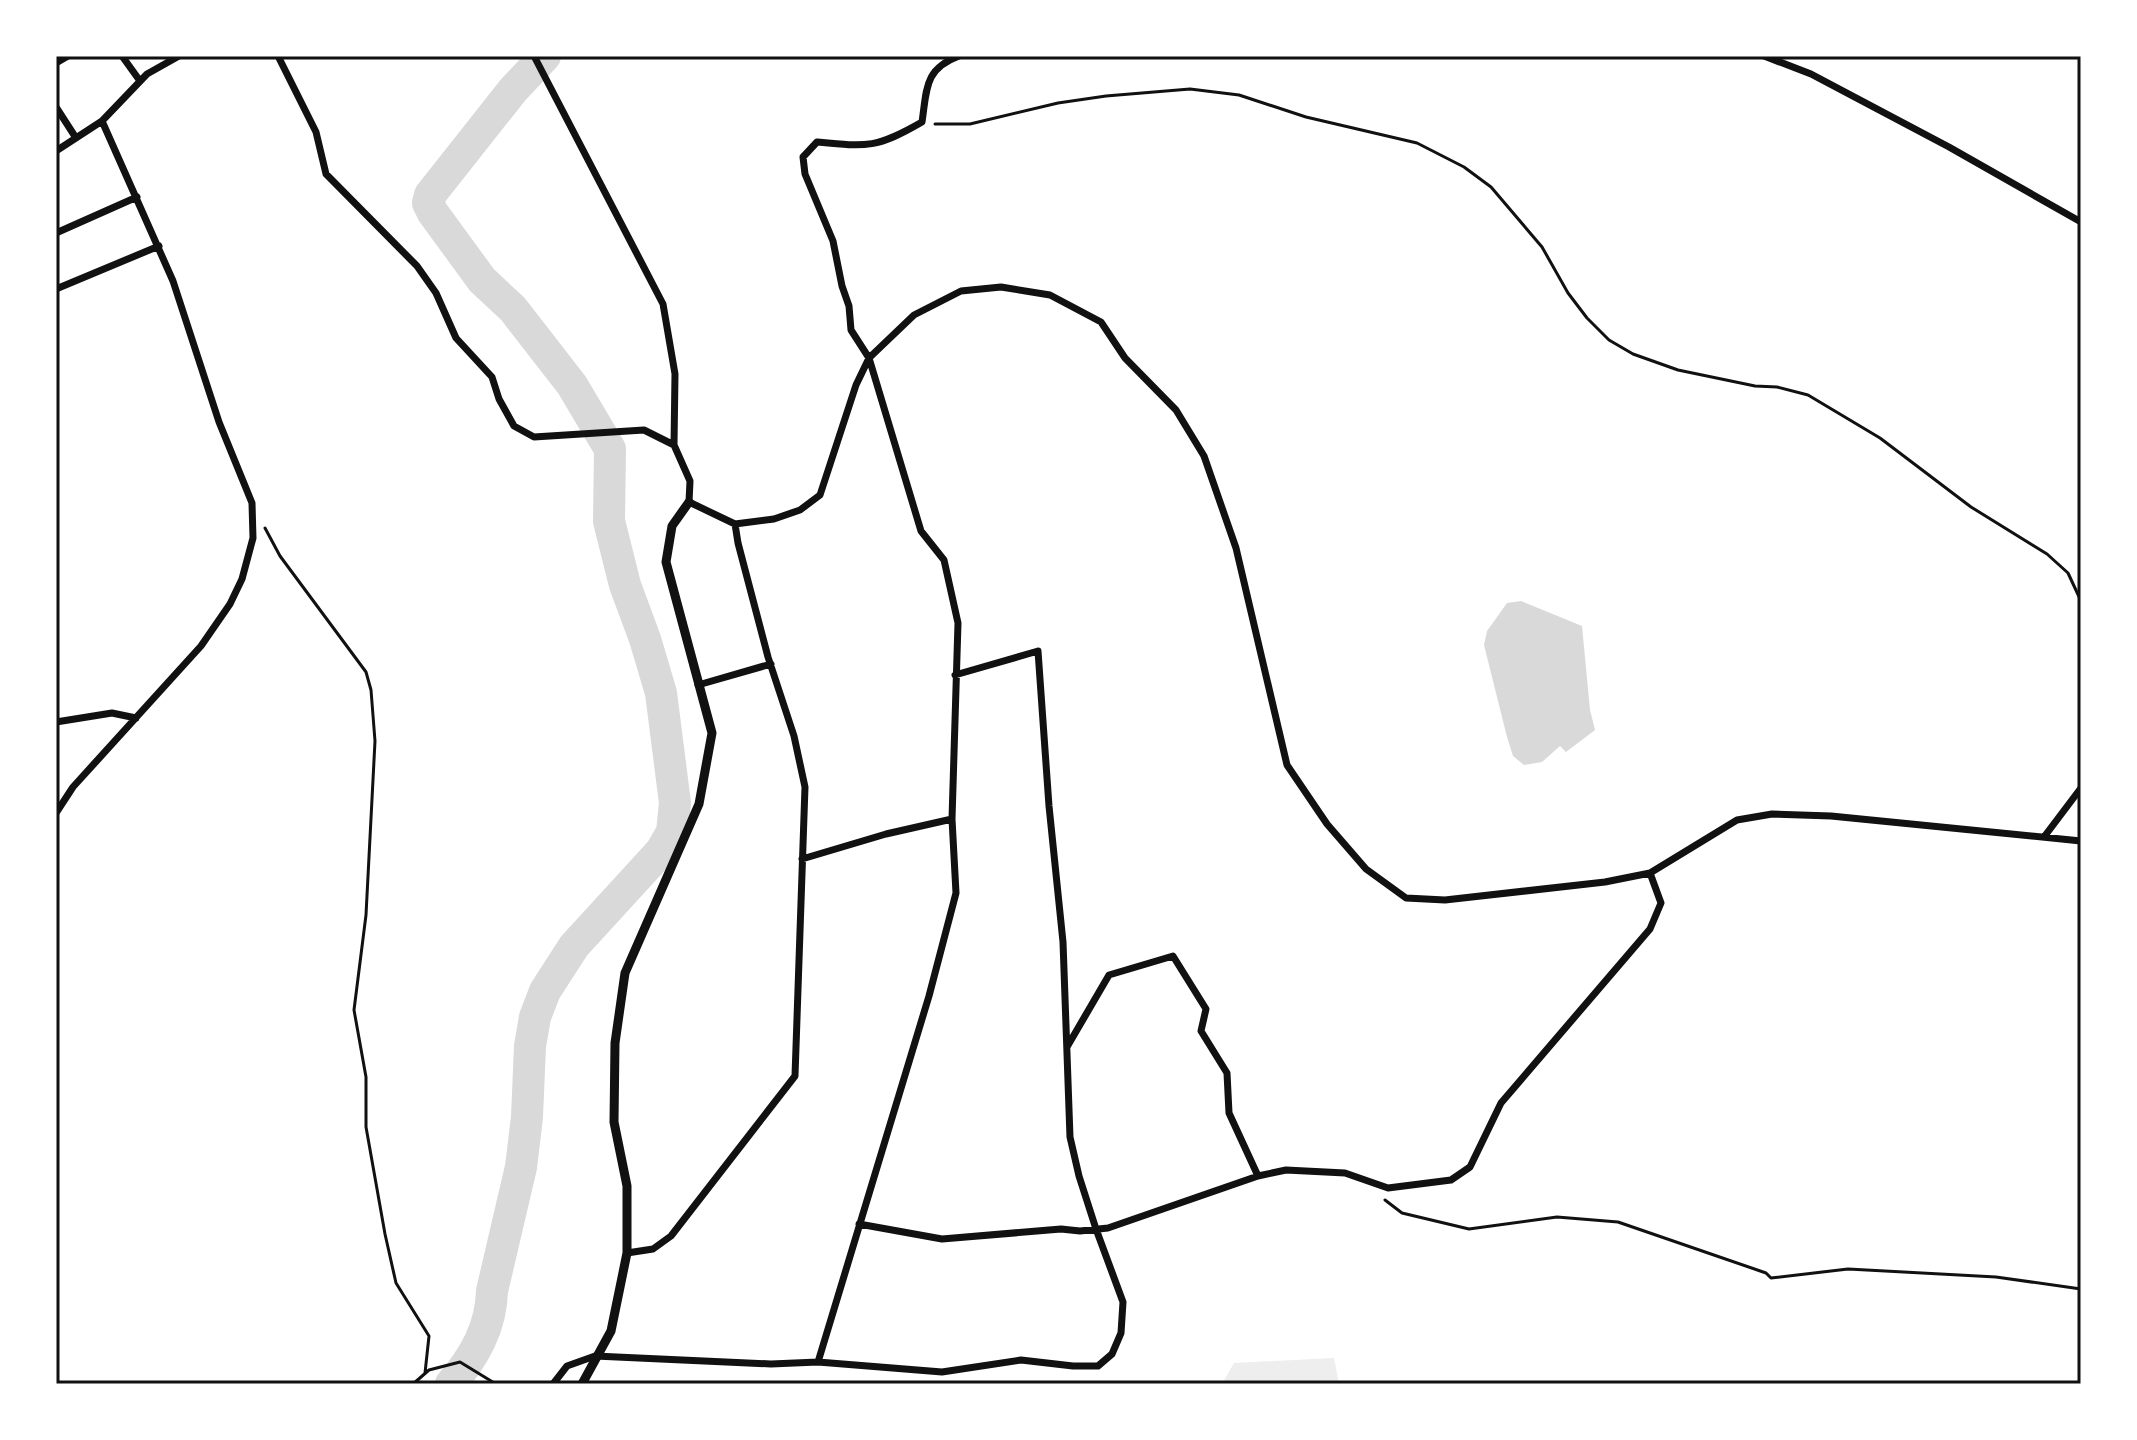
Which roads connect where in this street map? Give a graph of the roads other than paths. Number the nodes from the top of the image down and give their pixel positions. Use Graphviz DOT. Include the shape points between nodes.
graph roads {
  1 [pos="68,56"];
  2 [pos="122,56"];
  3 [pos="179,56"];
  4 [pos="278,56"];
  5 [pos="534,56"];
  6 [pos="959,56"];
  7 [pos="1764,56"];
  8 [pos="163,60"];
  9 [pos="56,63"];
  10 [pos="140,81"];
  11 [pos="56,107"];
  12 [pos="102,121"];
  13 [pos="76,138"];
  14 [pos="56,151"];
  15 [pos="137,197"];
  16 [pos="2081,222"];
  17 [pos="56,233"];
  18 [pos="159,246"];
  19 [pos="56,289"];
  20 [pos="869,358"];
  21 [pos="674,445"];
  22 [pos="689,502"];
  23 [pos="735,524"];
  24 [pos="771,664"];
  25 [pos="955,675"];
  26 [pos="698,685"];
  27 [pos="136,718"];
  28 [pos="56,722"];
  29 [pos="2081,788"];
  30 [pos="56,813"];
  31 [pos="952,819"];
  32 [pos="2044,837"];
  33 [pos="2081,841"];
  34 [pos="802,859"];
  35 [pos="1650,873"];
  36 [pos="1067,1048"];
  37 [pos="1258,1176"];
  38 [pos="859,1224"];
  39 [pos="1096,1229"];
  40 [pos="627,1253"];
  41 [pos="595,1356"];
  42 [pos="818,1362"];
  43 [pos="553,1384"];
  44 [pos="582,1384"];
  1 -- 9 [label="street"];
  2 -- 10 [label="street"];
  3 -- 8 [label="street"];
  4 -- 21 [label="street" via="316,132 326,174 417,266 456,338 492,377 514,426 534,437 644,430"];
  5 -- 21 [label="street" via="663,304 675,374"];
  6 -- 20 [label="street" via="937,67 929,80 922,122 865,147 817,142 803,157 833,241 851,330"];
  7 -- 16 [label="street" via="1811,74"];
  8 -- 10 [label="street"];
  10 -- 12 [label="street"];
  11 -- 13 [label="street"];
  12 -- 13 [label="street"];
  12 -- 15 [label="street"];
  13 -- 14 [label="street"];
  15 -- 17 [label="street"];
  15 -- 18 [label="street"];
  18 -- 19 [label="street"];
  18 -- 27 [label="street" via="252,503 253,538 230,604 201,646"];
  20 -- 23 [label="street" via="820,495 800,510 774,519"];
  20 -- 25 [label="street" via="921,531 944,560 958,623"];
  20 -- 35 [label="street" via="914,315 961,291 1001,287 1050,295 1101,322 1125,358 1176,410 1204,456 1236,548 1287,765 1366,869 1406,898 1445,900"];
  21 -- 22 [label="street" via="690,481"];
  22 -- 23 [label="street"];
  22 -- 26 [label="street" via="672,526 666,562"];
  23 -- 24 [label="street"];
  24 -- 26 [label="street"];
  24 -- 34 [label="street" via="805,787"];
  25 -- 31 [label="street"];
  25 -- 36 [label="street" via="1038,651"];
  26 -- 40 [label="street" via="712,733 699,804 625,973 615,1043 614,1122 627,1186"];
  27 -- 28 [label="street" via="112,713"];
  27 -- 30 [label="street"];
  29 -- 32 [label="street"];
  31 -- 34 [label="street"];
  31 -- 38 [label="street" via="956,893"];
  32 -- 33 [label="street"];
  32 -- 35 [label="street" via="1772,814 1737,820"];
  34 -- 40 [label="street" via="795,1076 671,1236 653,1249"];
  35 -- 37 [label="street" via="1661,903 1650,929 1501,1103 1466,1171 1451,1180 1388,1188 1345,1173 1286,1170"];
  36 -- 37 [label="street" via="1109,975 1173,956 1206,1009 1201,1031 1227,1073 1229,1113"];
  36 -- 39 [label="street" via="1070,1137"];
  37 -- 39 [label="street"];
  38 -- 39 [label="street" via="942,1239"];
  38 -- 42 [label="street"];
  39 -- 42 [label="street" via="1123,1302 1121,1333 1112,1354 1098,1366 1021,1360 942,1372"];
  40 -- 41 [label="street" via="611,1331"];
  41 -- 42 [label="street"];
  41 -- 43 [label="street" via="567,1366"];
  41 -- 44 [label="street"];
}
